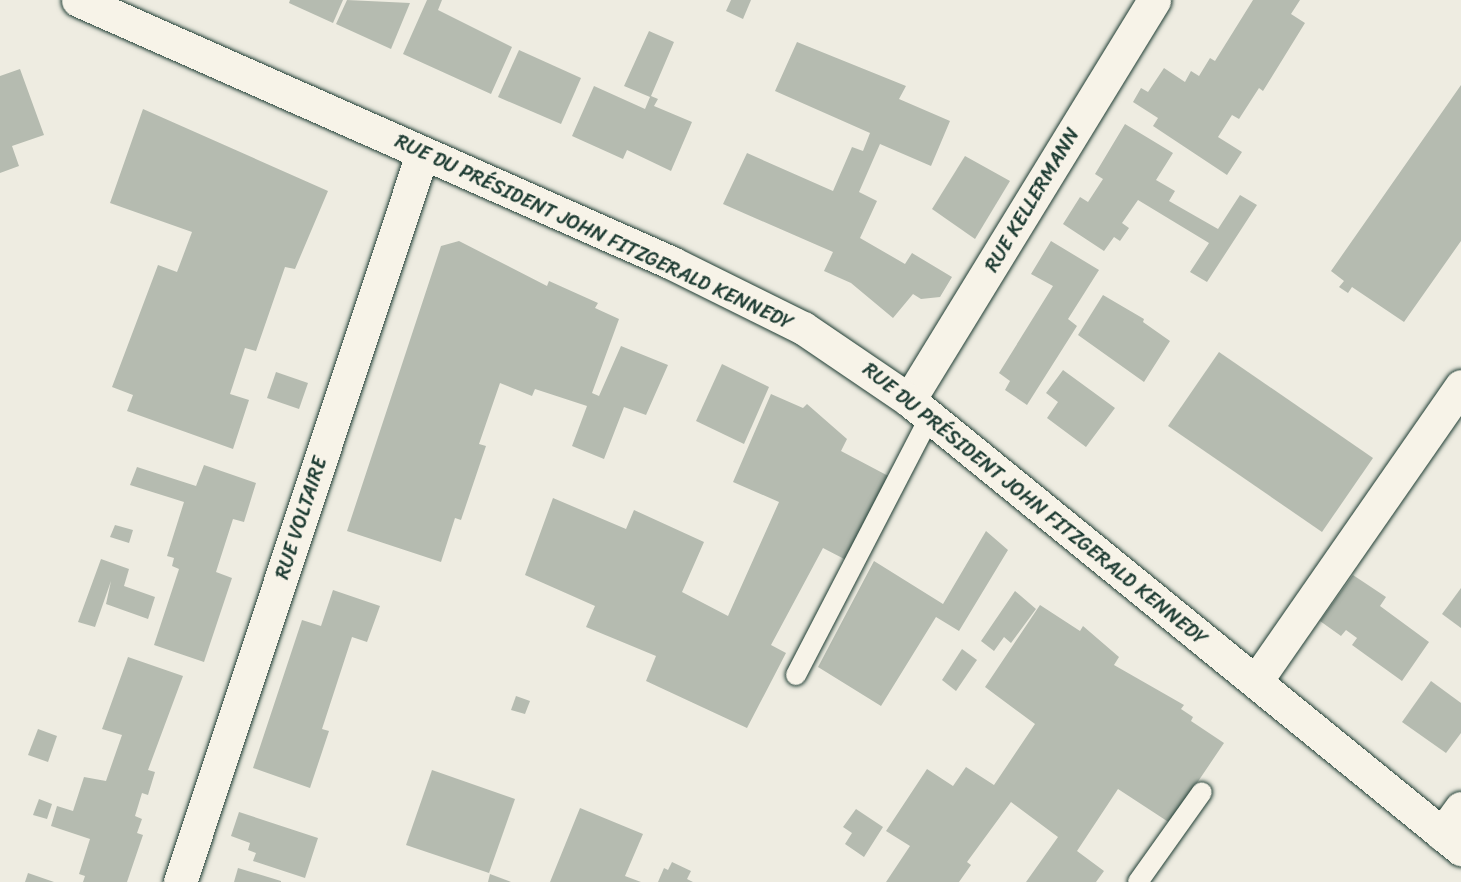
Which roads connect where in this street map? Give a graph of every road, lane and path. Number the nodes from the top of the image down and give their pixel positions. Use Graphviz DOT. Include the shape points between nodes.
graph roads {
  1 [pos="78,0"];
  2 [pos="1152,1"];
  3 [pos="422,154"];
  4 [pos="1461,386"];
  5 [pos="920,409"];
  6 [pos="796,675"];
  7 [pos="1256,681"];
  8 [pos="1202,792"];
  9 [pos="1455,831"];
  10 [pos="180,882"];
  11 [pos="1138,882"];
  1 -- 3 [label="main road, RUE DU PRÉSIDENT JOHN FITZGERALD KENNEDY"];
  2 -- 5 [label="main road, RUE KELLERMANN"];
  3 -- 5 [label="main road, RUE DU PRÉSIDENT JOHN FITZGERALD KENNEDY" via="744,296 803,328"];
  3 -- 10 [label="main road, RUE VOLTAIRE"];
  4 -- 7 [label="main road"];
  5 -- 6 [label="lane"];
  5 -- 7 [label="main road, RUE DU PRÉSIDENT JOHN FITZGERALD KENNEDY"];
  7 -- 9 [label="main road, RUE DU PRÉSIDENT JOHN FITZGERALD KENNEDY"];
  8 -- 11 [label="lane"];
}
